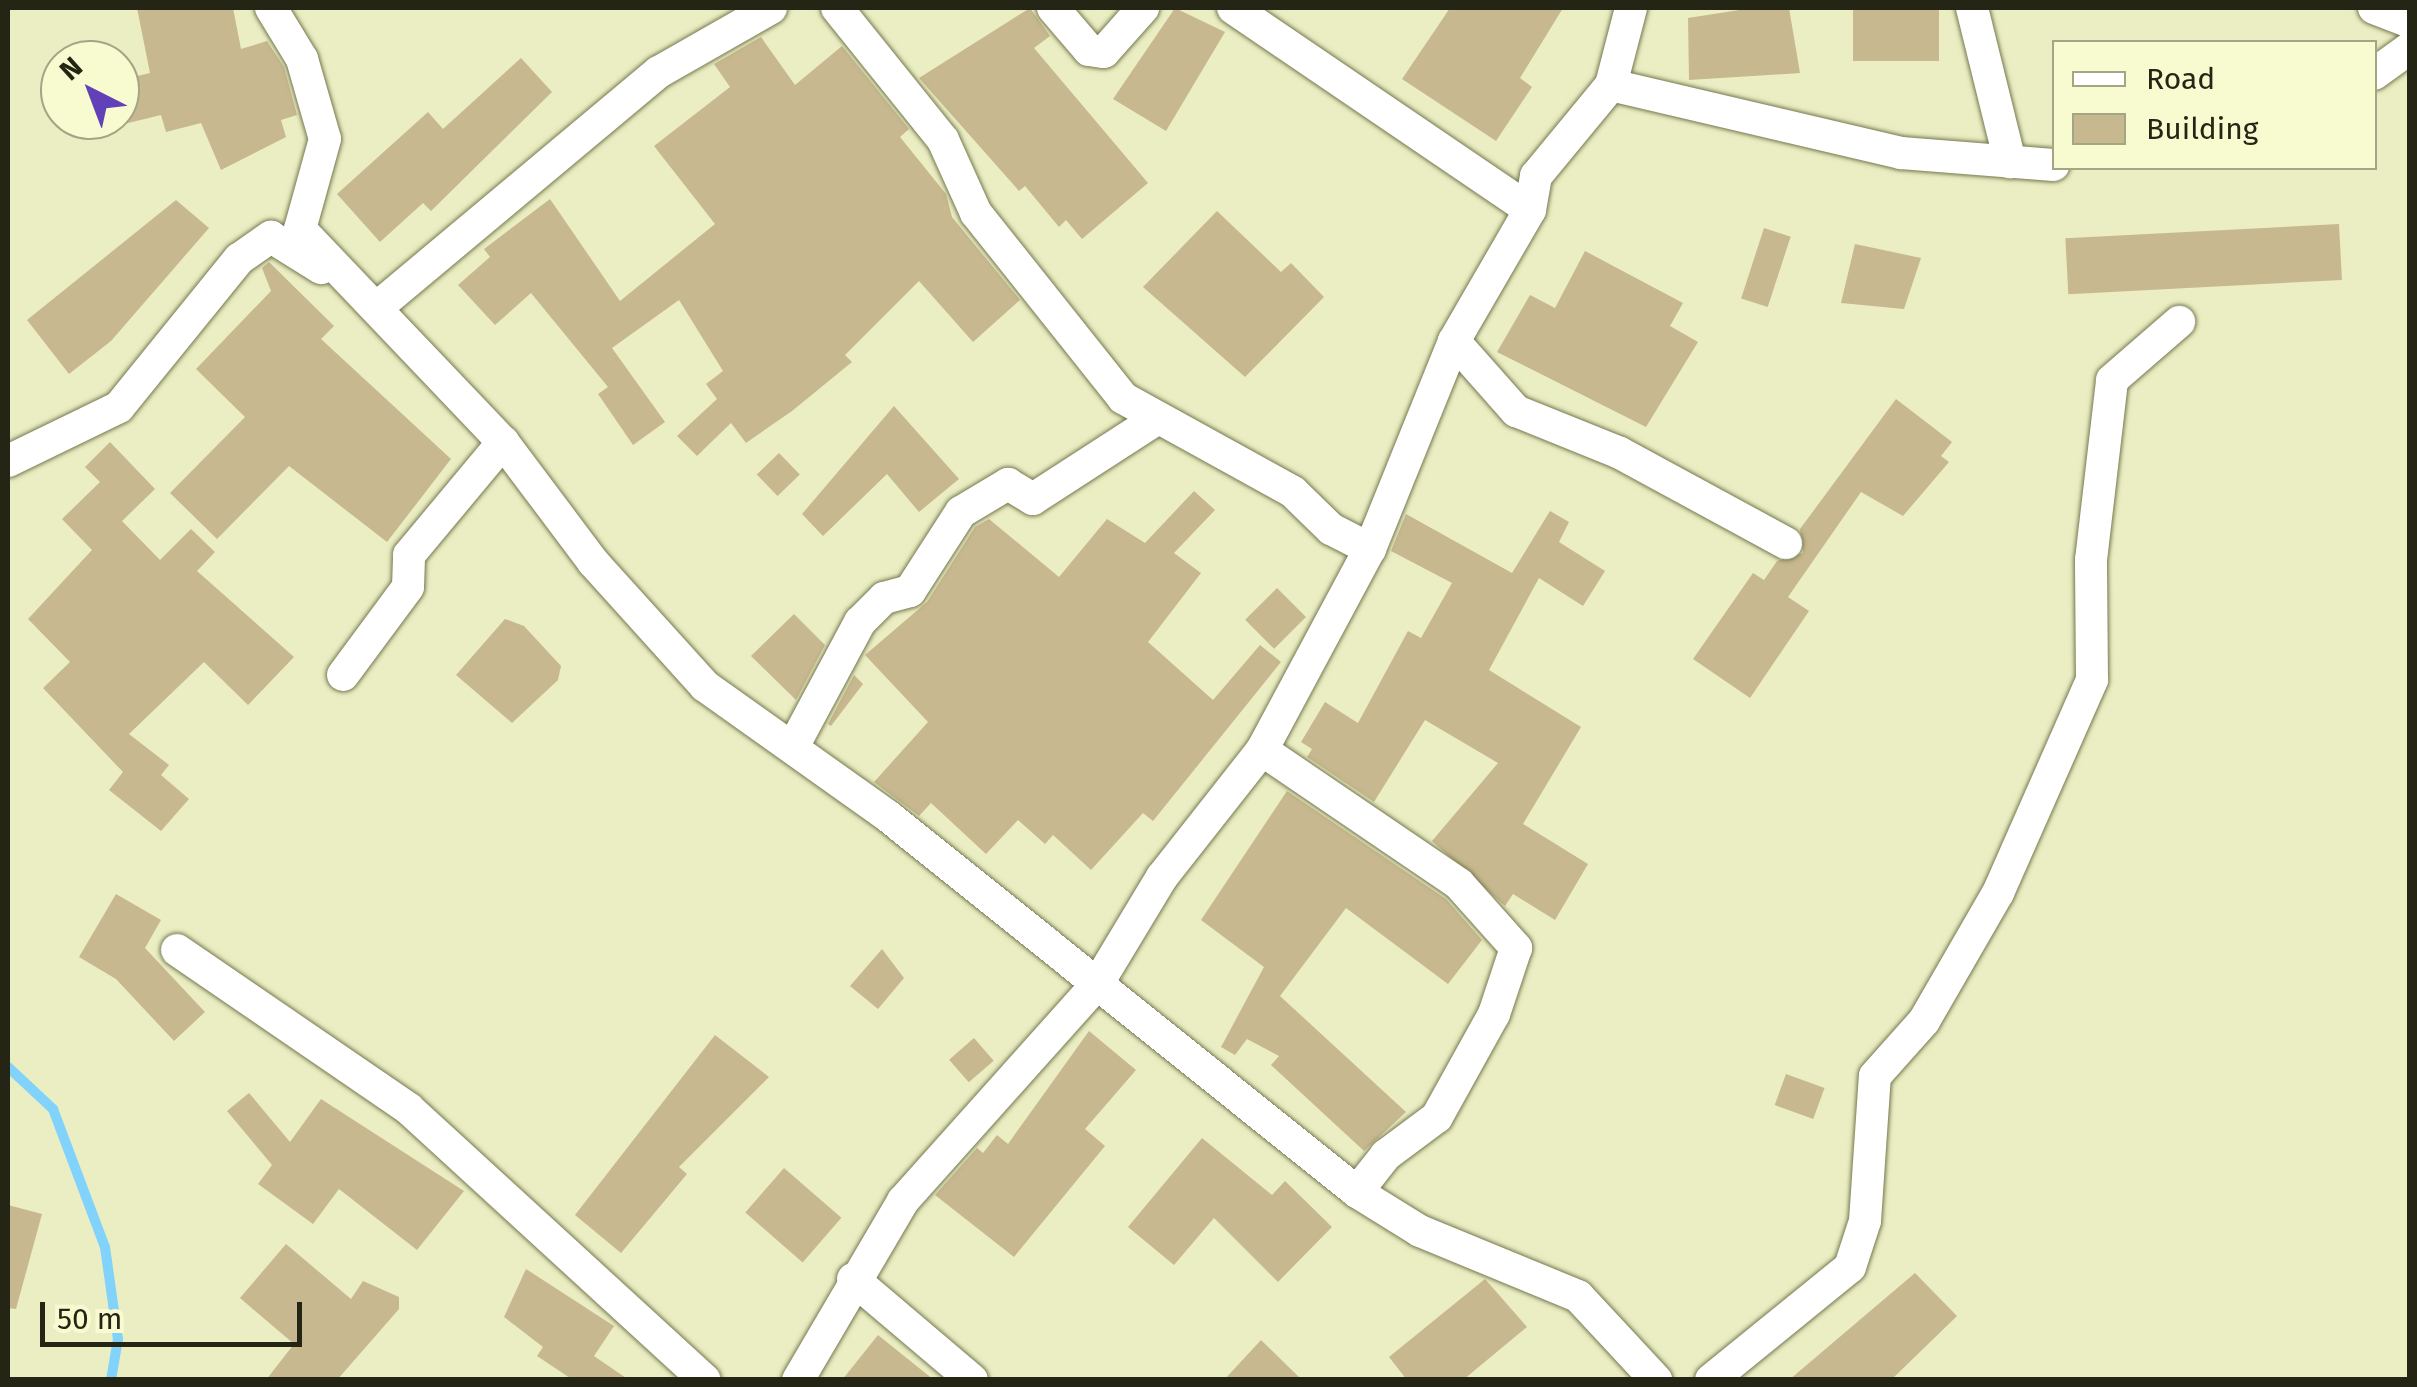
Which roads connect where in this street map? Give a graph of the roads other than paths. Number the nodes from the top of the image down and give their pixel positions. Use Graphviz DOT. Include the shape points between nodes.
graph roads {
  1 [pos="270,8"];
  2 [pos="771,8"];
  3 [pos="837,8"];
  4 [pos="1053,8"];
  5 [pos="1143,8"];
  6 [pos="1232,8"];
  7 [pos="1630,8"];
  8 [pos="1972,8"];
  9 [pos="2374,8"];
  10 [pos="2410,22"];
  11 [pos="2410,48"];
  12 [pos="2377,72"];
  13 [pos="1611,85"];
  14 [pos="2010,162"];
  15 [pos="2052,165"];
  16 [pos="1530,210"];
  17 [pos="380,304"];
  18 [pos="2179,322"];
  19 [pos="1454,341"];
  20 [pos="1152,422"];
  21 [pos="503,442"];
  22 [pos="8,461"];
  23 [pos="1786,543"];
  24 [pos="1370,550"];
  25 [pos="343,675"];
  26 [pos="794,745"];
  27 [pos="1262,750"];
  28 [pos="177,950"];
  29 [pos="1098,983"];
  30 [pos="1357,1192"];
  31 [pos="852,1279"];
  32 [pos="705,1380"];
  33 [pos="798,1380"];
  34 [pos="972,1380"];
  35 [pos="1656,1380"];
  36 [pos="1711,1380"];
  1 -- 17 [label="street" via="302,60 325,139 300,229"];
  2 -- 17 [label="street" via="658,72"];
  3 -- 20 [label="street" via="943,140 988,229 1095,370"];
  4 -- 5 [label="street" via="1089,50 1104,52"];
  6 -- 16 [label="street"];
  7 -- 13 [label="street"];
  8 -- 14 [label="street"];
  9 -- 10 [label="street"];
  11 -- 12 [label="street"];
  13 -- 14 [label="street" via="1901,152"];
  13 -- 16 [label="street" via="1536,176"];
  14 -- 15 [label="street"];
  16 -- 19 [label="street"];
  17 -- 21 [label="street"];
  17 -- 22 [label="street" via="270,237 240,259 118,407"];
  18 -- 36 [label="street" via="2112,380 2091,560 2092,680 1998,893 1924,1022 1875,1076 1865,1221 1850,1268"];
  19 -- 23 [label="street" via="1516,411 1620,453"];
  19 -- 24 [label="street"];
  20 -- 24 [label="street" via="1293,492 1331,529"];
  20 -- 26 [label="street" via="1033,499 1008,484 960,512 910,590 884,598 860,622"];
  21 -- 25 [label="street" via="409,555 408,587"];
  21 -- 26 [label="street" via="704,686"];
  24 -- 27 [label="street"];
  26 -- 29 [label="street"];
  27 -- 29 [label="street" via="1162,876"];
  27 -- 30 [label="street" via="1458,884 1516,948 1494,1014 1437,1117 1386,1155"];
  28 -- 32 [label="street" via="410,1108"];
  29 -- 30 [label="street"];
  29 -- 31 [label="street" via="903,1201"];
  30 -- 35 [label="street" via="1420,1231 1578,1296"];
  31 -- 33 [label="street"];
  31 -- 34 [label="street"];
}
